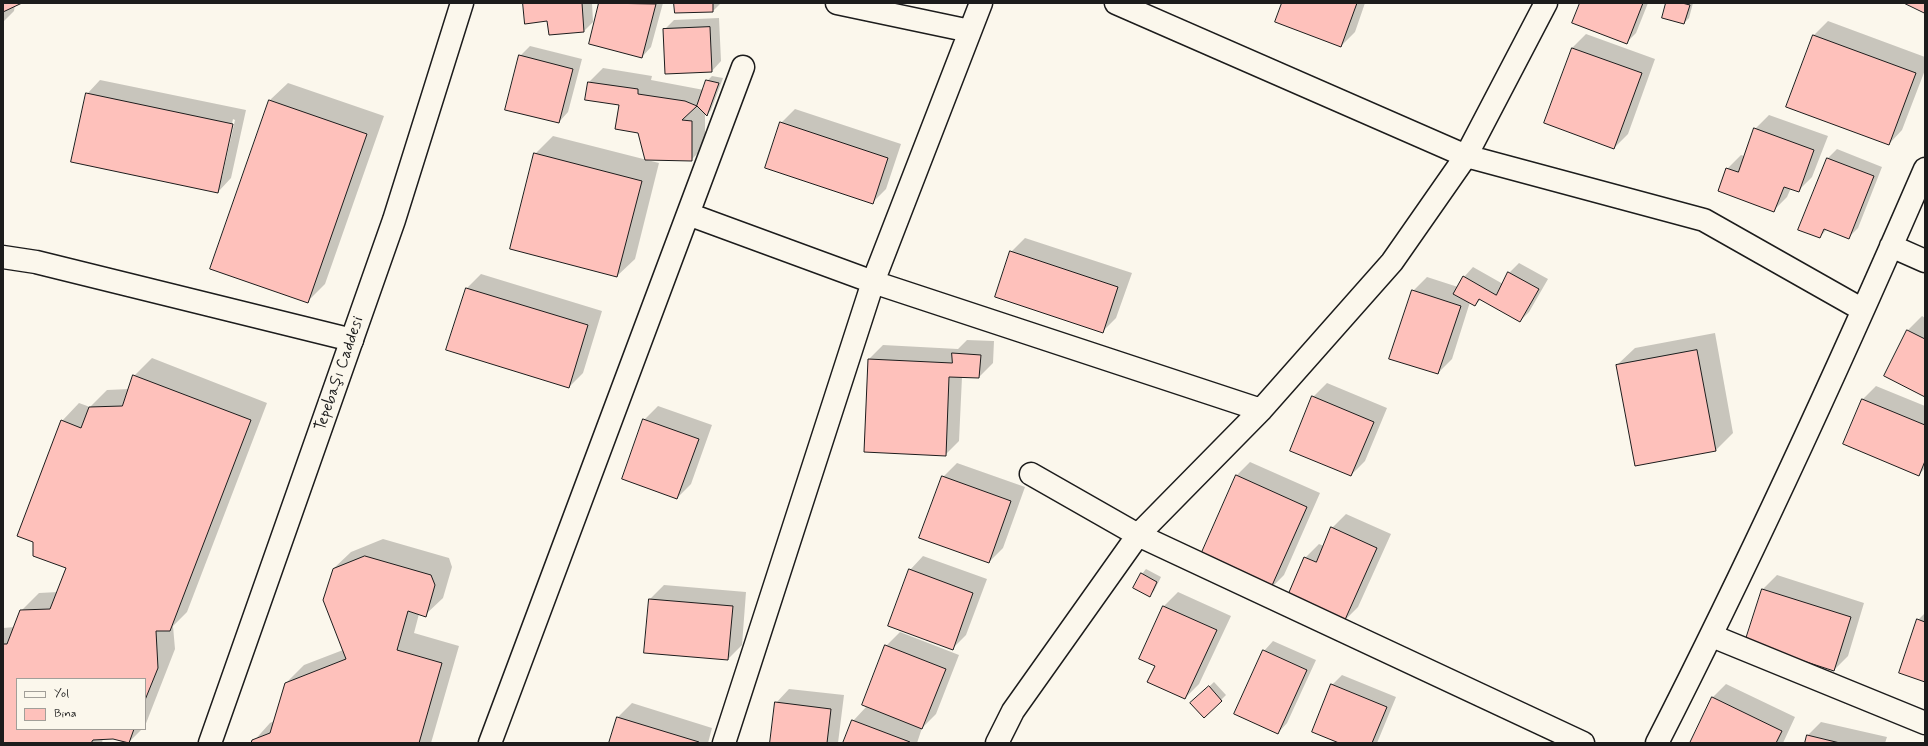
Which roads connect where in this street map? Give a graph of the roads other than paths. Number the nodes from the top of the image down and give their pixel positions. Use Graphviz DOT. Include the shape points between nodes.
graph roads {
  1 [pos="462,3"];
  2 [pos="837,3"];
  3 [pos="982,3"];
  4 [pos="1116,3"];
  5 [pos="1546,3"];
  6 [pos="970,31"];
  7 [pos="743,67"];
  8 [pos="1466,156"];
  9 [pos="1925,169"];
  10 [pos="688,214"];
  11 [pos="1891,246"];
  12 [pos="3,257"];
  13 [pos="1925,261"];
  14 [pos="873,282"];
  15 [pos="1864,310"];
  16 [pos="352,340"];
  17 [pos="1261,410"];
  18 [pos="1031,474"];
  19 [pos="1138,535"];
  20 [pos="1712,636"];
  21 [pos="1925,722"];
  22 [pos="210,743"];
  23 [pos="490,743"];
  24 [pos="724,743"];
  25 [pos="997,743"];
  26 [pos="1583,743"];
  27 [pos="1657,743"];
  1 -- 16 [label="street, Tepebaşı Caddesi" via="394,220"];
  2 -- 6 [label="street"];
  3 -- 6 [label="street"];
  4 -- 8 [label="street"];
  5 -- 8 [label="street"];
  6 -- 14 [label="street"];
  7 -- 10 [label="street"];
  8 -- 15 [label="street" via="1704,220"];
  8 -- 17 [label="street" via="1392,262"];
  9 -- 11 [label="street"];
  10 -- 14 [label="street"];
  10 -- 23 [label="street"];
  11 -- 13 [label="street"];
  11 -- 15 [label="street"];
  12 -- 16 [label="street" via="36,262"];
  14 -- 17 [label="street"];
  14 -- 24 [label="street"];
  15 -- 20 [label="street"];
  16 -- 22 [label="street, Tepebaşı Caddesi"];
  17 -- 19 [label="street"];
  18 -- 19 [label="street"];
  19 -- 25 [label="street" via="1012,711"];
  19 -- 26 [label="street"];
  20 -- 21 [label="street"];
  20 -- 27 [label="street"];
}
